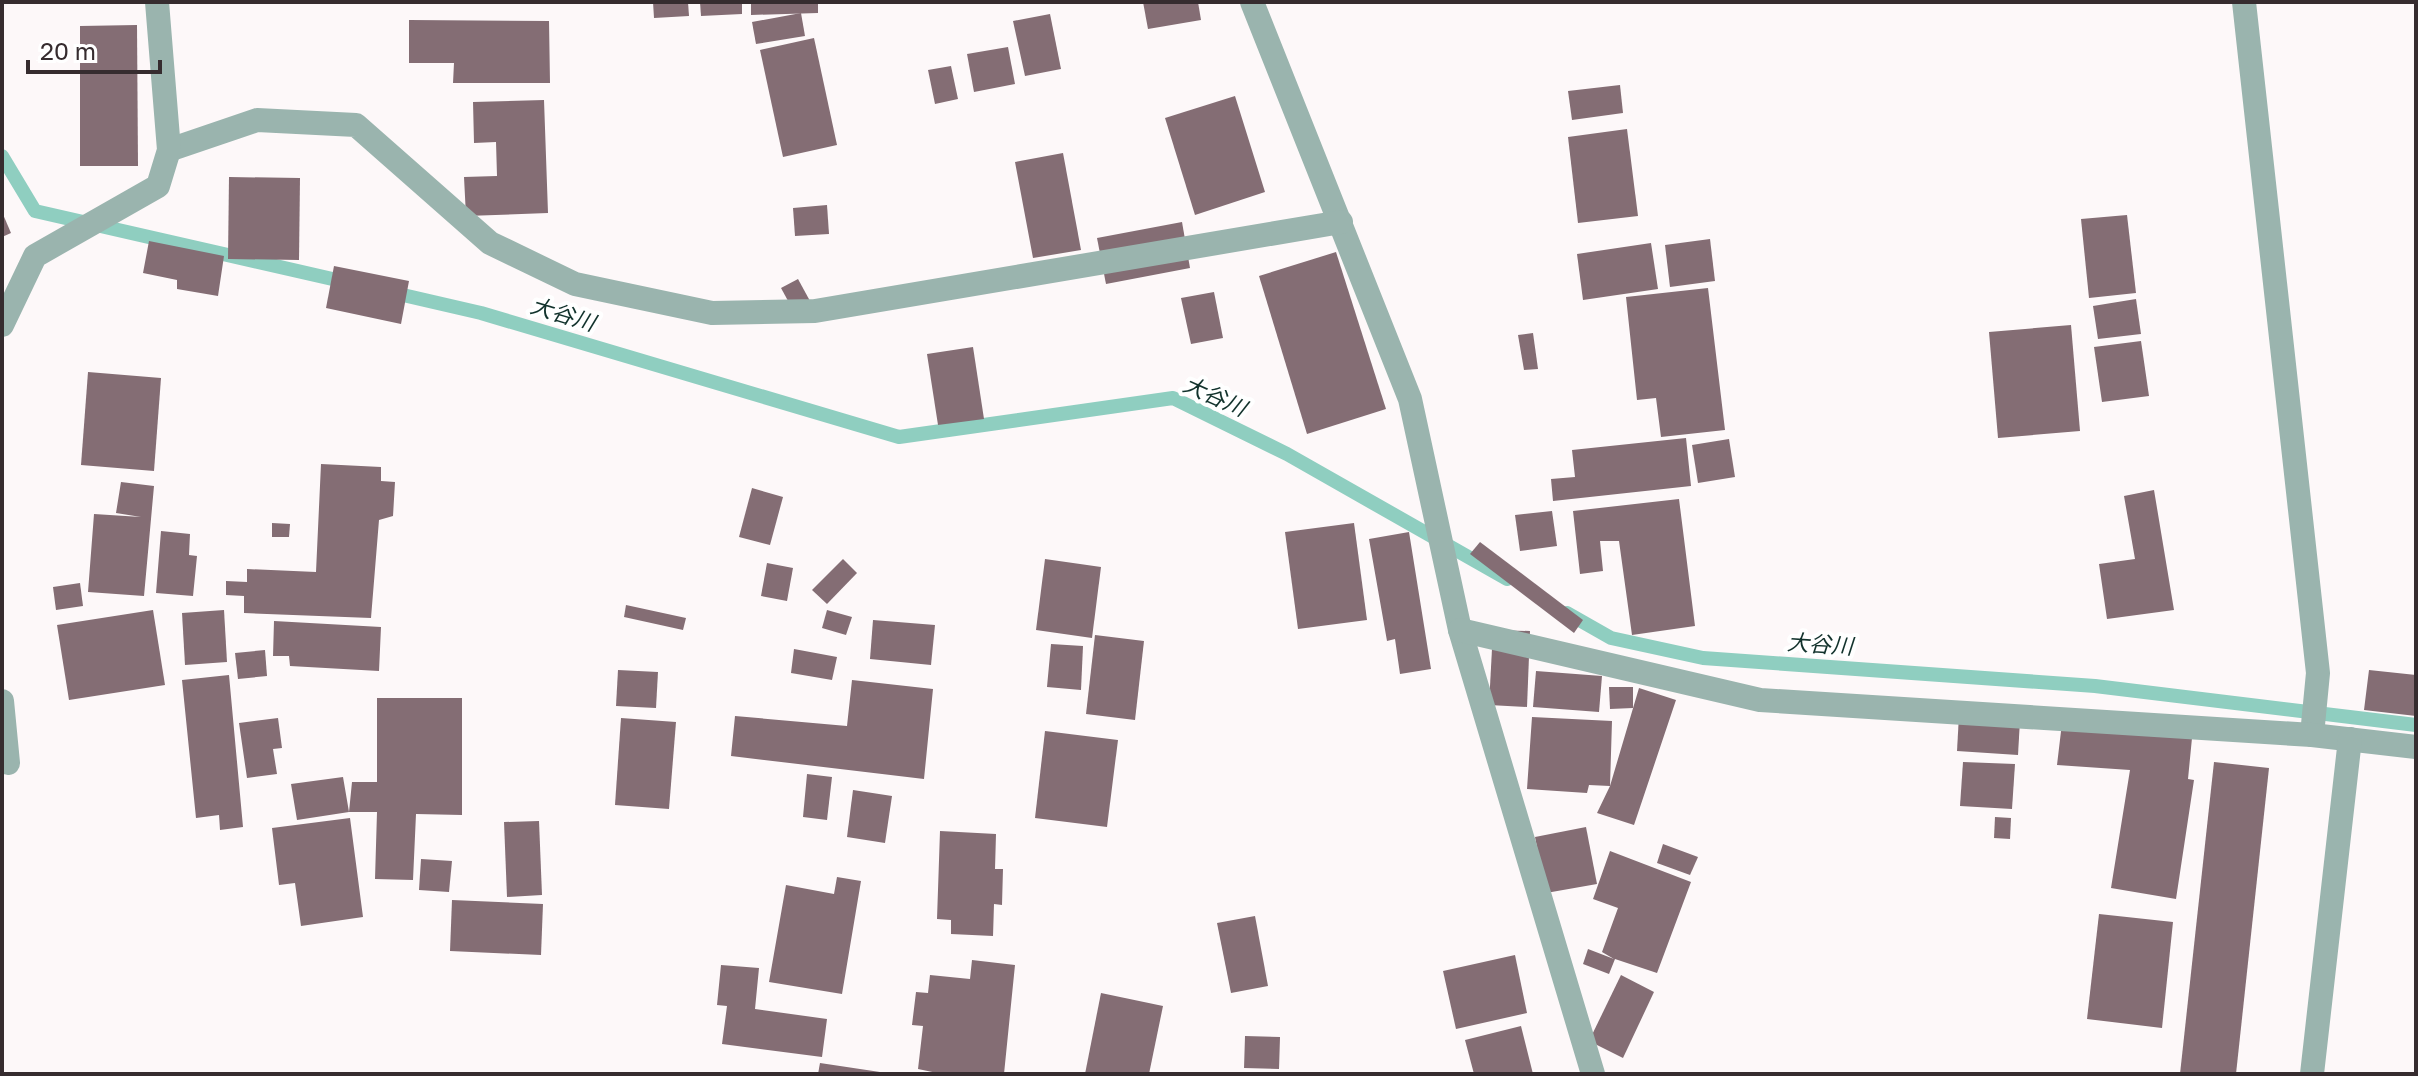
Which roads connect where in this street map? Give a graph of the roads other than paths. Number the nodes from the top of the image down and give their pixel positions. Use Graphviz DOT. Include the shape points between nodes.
graph roads {
  1 [pos="157,2"];
  2 [pos="1252,2"];
  3 [pos="2244,2"];
  4 [pos="169,150"];
  5 [pos="1341,222"];
  6 [pos="2,325"];
  7 [pos="1460,630"];
  8 [pos="2,701"];
  9 [pos="2312,735"];
  10 [pos="2350,739"];
  11 [pos="2416,747"];
  12 [pos="8,763"];
  13 [pos="1593,1074"];
  14 [pos="2312,1074"];
  1 -- 4 [label="street"];
  2 -- 5 [label="street"];
  3 -- 9 [label="street" via="2318,673"];
  4 -- 5 [label="street" via="257,120 356,125 490,243 575,284 712,313 815,311"];
  4 -- 6 [label="street" via="158,186 35,256"];
  5 -- 7 [label="street" via="1410,399"];
  7 -- 9 [label="street" via="1760,700"];
  7 -- 13 [label="street"];
  8 -- 12 [label="street"];
  9 -- 10 [label="street"];
  10 -- 11 [label="street"];
  10 -- 14 [label="street"];
}
